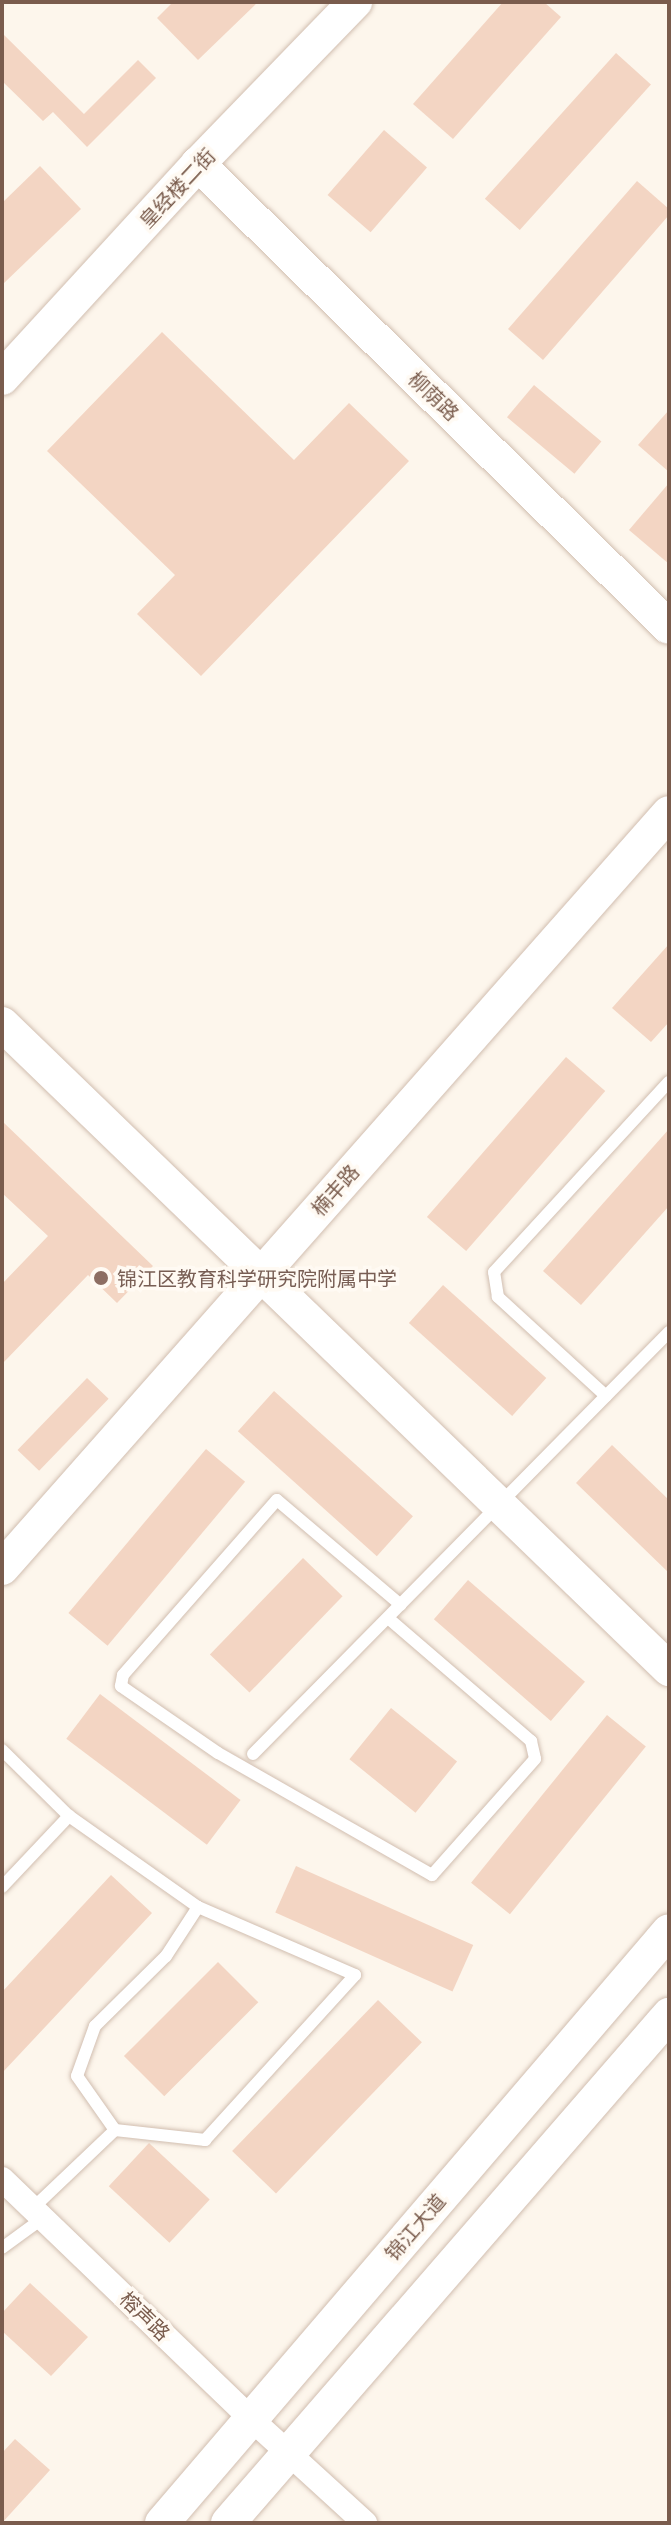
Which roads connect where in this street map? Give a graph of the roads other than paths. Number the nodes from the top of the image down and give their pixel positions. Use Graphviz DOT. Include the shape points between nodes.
graph roads {
  1 [pos="355,2"];
  2 [pos="198,164"];
  3 [pos="2,378"];
  4 [pos="669,627"];
  5 [pos="669,813"];
  6 [pos="2,1024"];
  7 [pos="669,1082"];
  8 [pos="261,1274"];
  9 [pos="669,1332"];
  10 [pos="606,1396"];
  11 [pos="498,1504"];
  12 [pos="2,1568"];
  13 [pos="401,1605"];
  14 [pos="388,1618"];
  15 [pos="669,1669"];
  16 [pos="2,1750"];
  17 [pos="253,1754"];
  18 [pos="69,1816"];
  19 [pos="2,1887"];
  20 [pos="198,1907"];
  21 [pos="669,1931"];
  22 [pos="669,2015"];
  23 [pos="115,2130"];
  24 [pos="2,2179"];
  25 [pos="38,2213"];
  26 [pos="2,2248"];
  27 [pos="250,2418"];
  28 [pos="289,2451"];
  29 [pos="162,2523"];
  30 [pos="228,2523"];
  31 [pos="365,2523"];
  1 -- 2 [label="street, 皇经楼二街"];
  2 -- 3 [label="street, 皇经楼二街"];
  2 -- 4 [label="street, 柳荫路"];
  5 -- 8 [label="street, 楠丰路"];
  6 -- 8 [label="street"];
  7 -- 10 [label="lane" via="494,1272 498,1297"];
  8 -- 11 [label="street"];
  8 -- 12 [label="street, 楠丰路"];
  9 -- 10 [label="lane"];
  10 -- 11 [label="lane"];
  11 -- 13 [label="lane"];
  11 -- 15 [label="street"];
  13 -- 14 [label="lane"];
  13 -- 14 [label="lane" via="277,1500 123,1675 121,1686 218,1753 432,1875 535,1759 531,1741"];
  14 -- 17 [label="lane"];
  16 -- 18 [label="lane"];
  18 -- 19 [label="lane"];
  18 -- 20 [label="lane"];
  20 -- 23 [label="lane" via="166,1956 95,2026 77,2076"];
  20 -- 23 [label="lane" via="355,1975 205,2140"];
  21 -- 27 [label="street, 锦江大道"];
  22 -- 28 [label="street"];
  23 -- 25 [label="lane"];
  24 -- 25 [label="street, 榕声路"];
  25 -- 26 [label="lane"];
  25 -- 27 [label="street, 榕声路"];
  27 -- 28 [label="street, 榕声路"];
  27 -- 29 [label="street, 锦江大道"];
  28 -- 30 [label="street"];
  28 -- 31 [label="street, 榕声路"];
}
